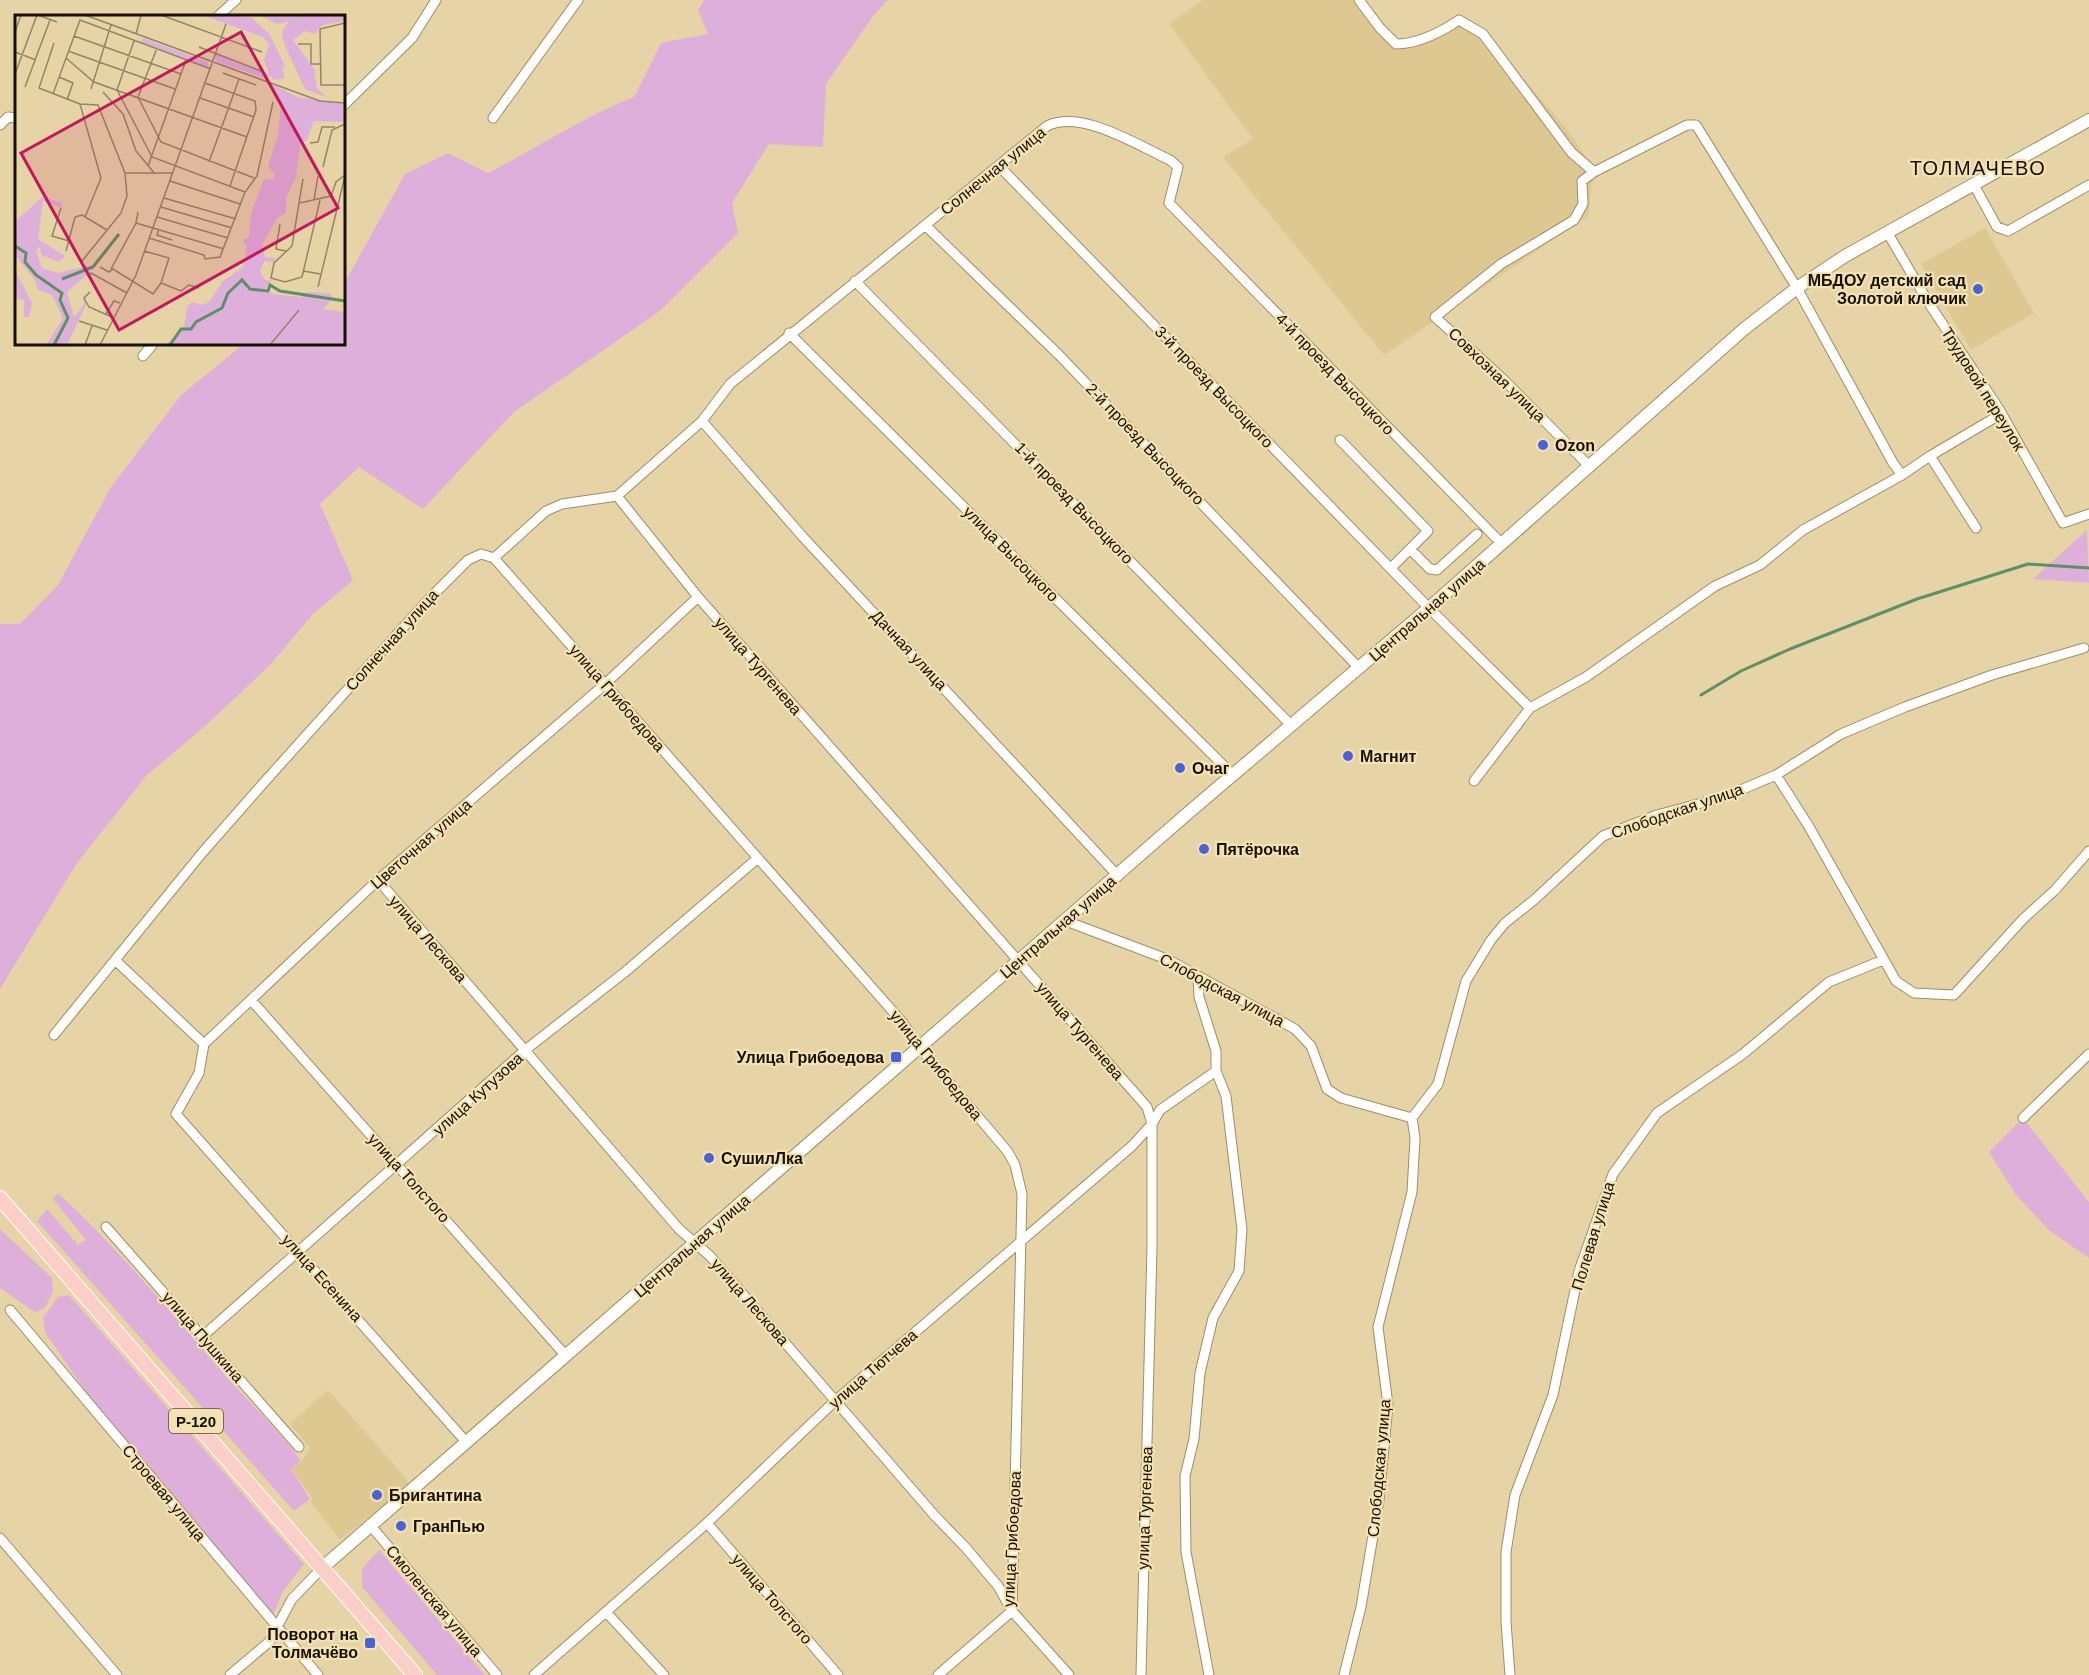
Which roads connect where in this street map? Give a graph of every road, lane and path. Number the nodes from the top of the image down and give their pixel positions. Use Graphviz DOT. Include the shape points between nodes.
graph roads {
  1 [pos="236,0"];
  2 [pos="436,0"];
  3 [pos="578,0"];
  4 [pos="1359,0"];
  5 [pos="219,15"];
  6 [pos="345,104"];
  7 [pos="15,118"];
  8 [pos="493,118"];
  9 [pos="2088,122"];
  10 [pos="0,125"];
  11 [pos="999,167"];
  12 [pos="1594,172"];
  13 [pos="1974,184"];
  14 [pos="2089,184"];
  15 [pos="1169,204"];
  16 [pos="925,225"];
  17 [pos="1887,232"];
  18 [pos="855,281"];
  19 [pos="1797,288"];
  20 [pos="789,333"];
  21 [pos="152,345"];
  22 [pos="142,356"];
  23 [pos="2001,414"];
  24 [pos="702,421"];
  25 [pos="1340,441"];
  26 [pos="1930,456"];
  27 [pos="1590,467"];
  28 [pos="1902,475"];
  29 [pos="617,496"];
  30 [pos="2089,514"];
  31 [pos="1976,528"];
  32 [pos="1477,534"];
  33 [pos="1502,544"];
  34 [pos="1410,549"];
  35 [pos="494,558"];
  36 [pos="1391,568"];
  37 [pos="698,597"];
  38 [pos="1429,608"];
  39 [pos="2084,648"];
  40 [pos="1359,668"];
  41 [pos="604,685"];
  42 [pos="1530,708"];
  43 [pos="1291,725"];
  44 [pos="1233,775"];
  45 [pos="1776,775"];
  46 [pos="1474,781"];
  47 [pos="2089,851"];
  48 [pos="758,858"];
  49 [pos="1118,876"];
  50 [pos="378,880"];
  51 [pos="1066,921"];
  52 [pos="115,960"];
  53 [pos="1883,960"];
  54 [pos="1018,961"];
  55 [pos="1198,976"];
  56 [pos="252,1001"];
  57 [pos="54,1035"];
  58 [pos="204,1044"];
  59 [pos="919,1047"];
  60 [pos="525,1051"];
  61 [pos="2089,1054"];
  62 [pos="1216,1071"];
  63 [pos="1412,1118"];
  64 [pos="2023,1118"];
  65 [pos="1152,1124"];
  66 [pos="398,1166"];
  67 [pos="0,1198"];
  68 [pos="106,1227"];
  69 [pos="696,1242"];
  70 [pos="1020,1243"];
  71 [pos="298,1252"];
  72 [pos="10,1310"];
  73 [pos="203,1336"];
  74 [pos="566,1356"];
  75 [pos="835,1401"];
  76 [pos="467,1443"];
  77 [pos="299,1447"];
  78 [pos="707,1524"];
  79 [pos="371,1526"];
  80 [pos="0,1538"];
  81 [pos="322,1568"];
  82 [pos="1012,1611"];
  83 [pos="606,1612"];
  84 [pos="277,1627"];
  85 [pos="117,1675"];
  86 [pos="230,1675"];
  87 [pos="318,1675"];
  88 [pos="415,1675"];
  89 [pos="496,1675"];
  90 [pos="534,1675"];
  91 [pos="664,1675"];
  92 [pos="838,1675"];
  93 [pos="938,1675"];
  94 [pos="1069,1675"];
  95 [pos="1141,1675"];
  96 [pos="1209,1675"];
  97 [pos="1344,1675"];
  98 [pos="1510,1675"];
  1 -- 5 [label="street"];
  2 -- 6 [label="street" via="412,38"];
  3 -- 8 [label="street"];
  4 -- 12 [label="street" via="1396,44 1438,33 1459,20 1483,34 1571,152"];
  7 -- 10 [label="street" via="8,117"];
  9 -- 13 [label="street, Центральная улица"];
  11 -- 15 [label="street, Солнечная улица" via="1047,126 1071,120 1095,126 1170,160 1178,167"];
  11 -- 16 [label="street, Солнечная улица"];
  11 -- 36 [label="street, 3-й проезд Высоцкого"];
  12 -- 19 [label="street" via="1687,125 1696,125"];
  12 -- 27 [label="street, Совхозная улица" via="1582,181 1583,204 1574,220 1501,264 1435,317 1503,378"];
  13 -- 14 [label="street" via="1997,226 2008,231"];
  13 -- 17 [label="street, Центральная улица"];
  15 -- 33 [label="street, 4-й проезд Высоцкого"];
  16 -- 18 [label="street, Солнечная улица"];
  16 -- 40 [label="street, 2-й проезд Высоцкого" via="1059,355"];
  17 -- 19 [label="street, Центральная улица"];
  17 -- 23 [label="street, Трудовой переулок"];
  18 -- 20 [label="street, Солнечная улица"];
  18 -- 43 [label="street, 1-й проезд Высоцкого"];
  19 -- 27 [label="street, Центральная улица" via="1744,329"];
  19 -- 28 [label="street"];
  20 -- 24 [label="street" via="730,384"];
  20 -- 44 [label="street, улица Высоцкого"];
  21 -- 22 [label="street"];
  23 -- 26 [label="street"];
  23 -- 30 [label="street, Трудовой переулок" via="2063,523"];
  24 -- 29 [label="street"];
  24 -- 49 [label="street, Дачная улица" via="803,537"];
  25 -- 34 [label="street" via="1428,531"];
  26 -- 28 [label="street"];
  26 -- 31 [label="street"];
  27 -- 33 [label="street, Центральная улица"];
  28 -- 42 [label="street" via="1803,530 1760,565 1715,586 1586,676"];
  29 -- 35 [label="street" via="562,504 546,511"];
  29 -- 37 [label="street, улица Тургенева"];
  32 -- 34 [label="street" via="1437,570 1430,569"];
  33 -- 38 [label="street, Центральная улица"];
  34 -- 36 [label="street"];
  35 -- 41 [label="street, улица Грибоедова"];
  35 -- 52 [label="street, Солнечная улица" via="482,554 468,560 427,601 202,853"];
  36 -- 38 [label="street, 3-й проезд Высоцкого"];
  37 -- 41 [label="street, Цветочная улица"];
  37 -- 54 [label="street, улица Тургенева"];
  38 -- 40 [label="street, Центральная улица"];
  38 -- 42 [label="street, 3-й проезд Высоцкого"];
  39 -- 45 [label="street, Слободская улица" via="1992,675 1905,707 1841,734"];
  40 -- 43 [label="street, Центральная улица"];
  41 -- 48 [label="street, улица Грибоедова"];
  41 -- 50 [label="street, Цветочная улица"];
  42 -- 46 [label="street"];
  43 -- 44 [label="street, Центральная улица"];
  44 -- 49 [label="street, Центральная улица"];
  45 -- 53 [label="street"];
  45 -- 63 [label="street, Слободская улица" via="1724,797 1657,815 1603,836 1504,923 1466,981 1438,1084"];
  47 -- 53 [label="street" via="1954,995 1914,993 1896,981"];
  48 -- 59 [label="street, улица Грибоедова" via="903,1023"];
  48 -- 60 [label="street, улица Кутузова"];
  49 -- 51 [label="street, Центральная улица"];
  50 -- 56 [label="street, Цветочная улица"];
  50 -- 60 [label="street, улица Лескова"];
  51 -- 54 [label="street, Центральная улица"];
  51 -- 55 [label="street, Слободская улица" via="1169,960"];
  52 -- 57 [label="street, Солнечная улица"];
  52 -- 58 [label="street"];
  53 -- 98 [label="street, Полевая улица" via="1829,982 1743,1054 1658,1113 1613,1174 1579,1271 1552,1395 1515,1495 1506,1552"];
  54 -- 59 [label="street, Центральная улица"];
  54 -- 65 [label="street, улица Тургенева" via="1147,1107"];
  55 -- 62 [label="street" via="1199,997 1216,1051"];
  55 -- 63 [label="street, Слободская улица" via="1295,1029 1311,1046 1327,1089 1341,1098"];
  56 -- 58 [label="street, Цветочная улица"];
  56 -- 66 [label="street, улица Толстого"];
  58 -- 71 [label="street, улица Есенина" via="199,1073 176,1114"];
  59 -- 69 [label="street, Центральная улица"];
  59 -- 70 [label="street, улица Грибоедова" via="1015,1165 1023,1194"];
  60 -- 66 [label="street, улица Кутузова"];
  60 -- 69 [label="street, улица Лескова" via="679,1229"];
  61 -- 64 [label="street"];
  62 -- 65 [label="street, улица Тютчева" via="1160,1110"];
  62 -- 96 [label="street" via="1226,1096 1242,1230 1239,1271 1213,1318 1200,1374 1194,1439 1185,1476 1186,1552"];
  63 -- 97 [label="street, Слободская улица" via="1412,1192 1378,1327 1388,1405 1379,1500 1361,1607"];
  65 -- 70 [label="street, улица Тютчева"];
  65 -- 95 [label="street, улица Тургенева"];
  66 -- 71 [label="street, улица Кутузова"];
  66 -- 74 [label="street, улица Толстого"];
  67 -- 81 [label="main road, Р-120"];
  68 -- 73 [label="street, улица Пушкина"];
  69 -- 74 [label="street, Центральная улица"];
  69 -- 75 [label="street, улица Лескова"];
  70 -- 75 [label="street, улица Тютчева"];
  70 -- 82 [label="street, улица Грибоедова"];
  71 -- 73 [label="street, улица Кутузова"];
  71 -- 76 [label="street, улица Есенина"];
  72 -- 84 [label="street, Строевая улица"];
  73 -- 77 [label="street, улица Пушкина"];
  74 -- 76 [label="street, Центральная улица"];
  75 -- 78 [label="street, улица Тютчева"];
  75 -- 82 [label="street, улица Лескова" via="966,1548 998,1586"];
  76 -- 79 [label="street, Центральная улица"];
  78 -- 83 [label="street, улица Тютчева"];
  78 -- 92 [label="street, улица Толстого"];
  79 -- 81 [label="street, Центральная улица"];
  79 -- 89 [label="street, Смоленская улица"];
  80 -- 85 [label="street"];
  81 -- 84 [label="street" via="292,1599"];
  81 -- 88 [label="main road, Р-120"];
  82 -- 93 [label="street, улица Грибоедова"];
  82 -- 94 [label="street, улица Лескова"];
  83 -- 90 [label="street, улица Тютчева"];
  83 -- 91 [label="street"];
  84 -- 86 [label="street" via="269,1642"];
  84 -- 87 [label="street, Строевая улица"];
}
